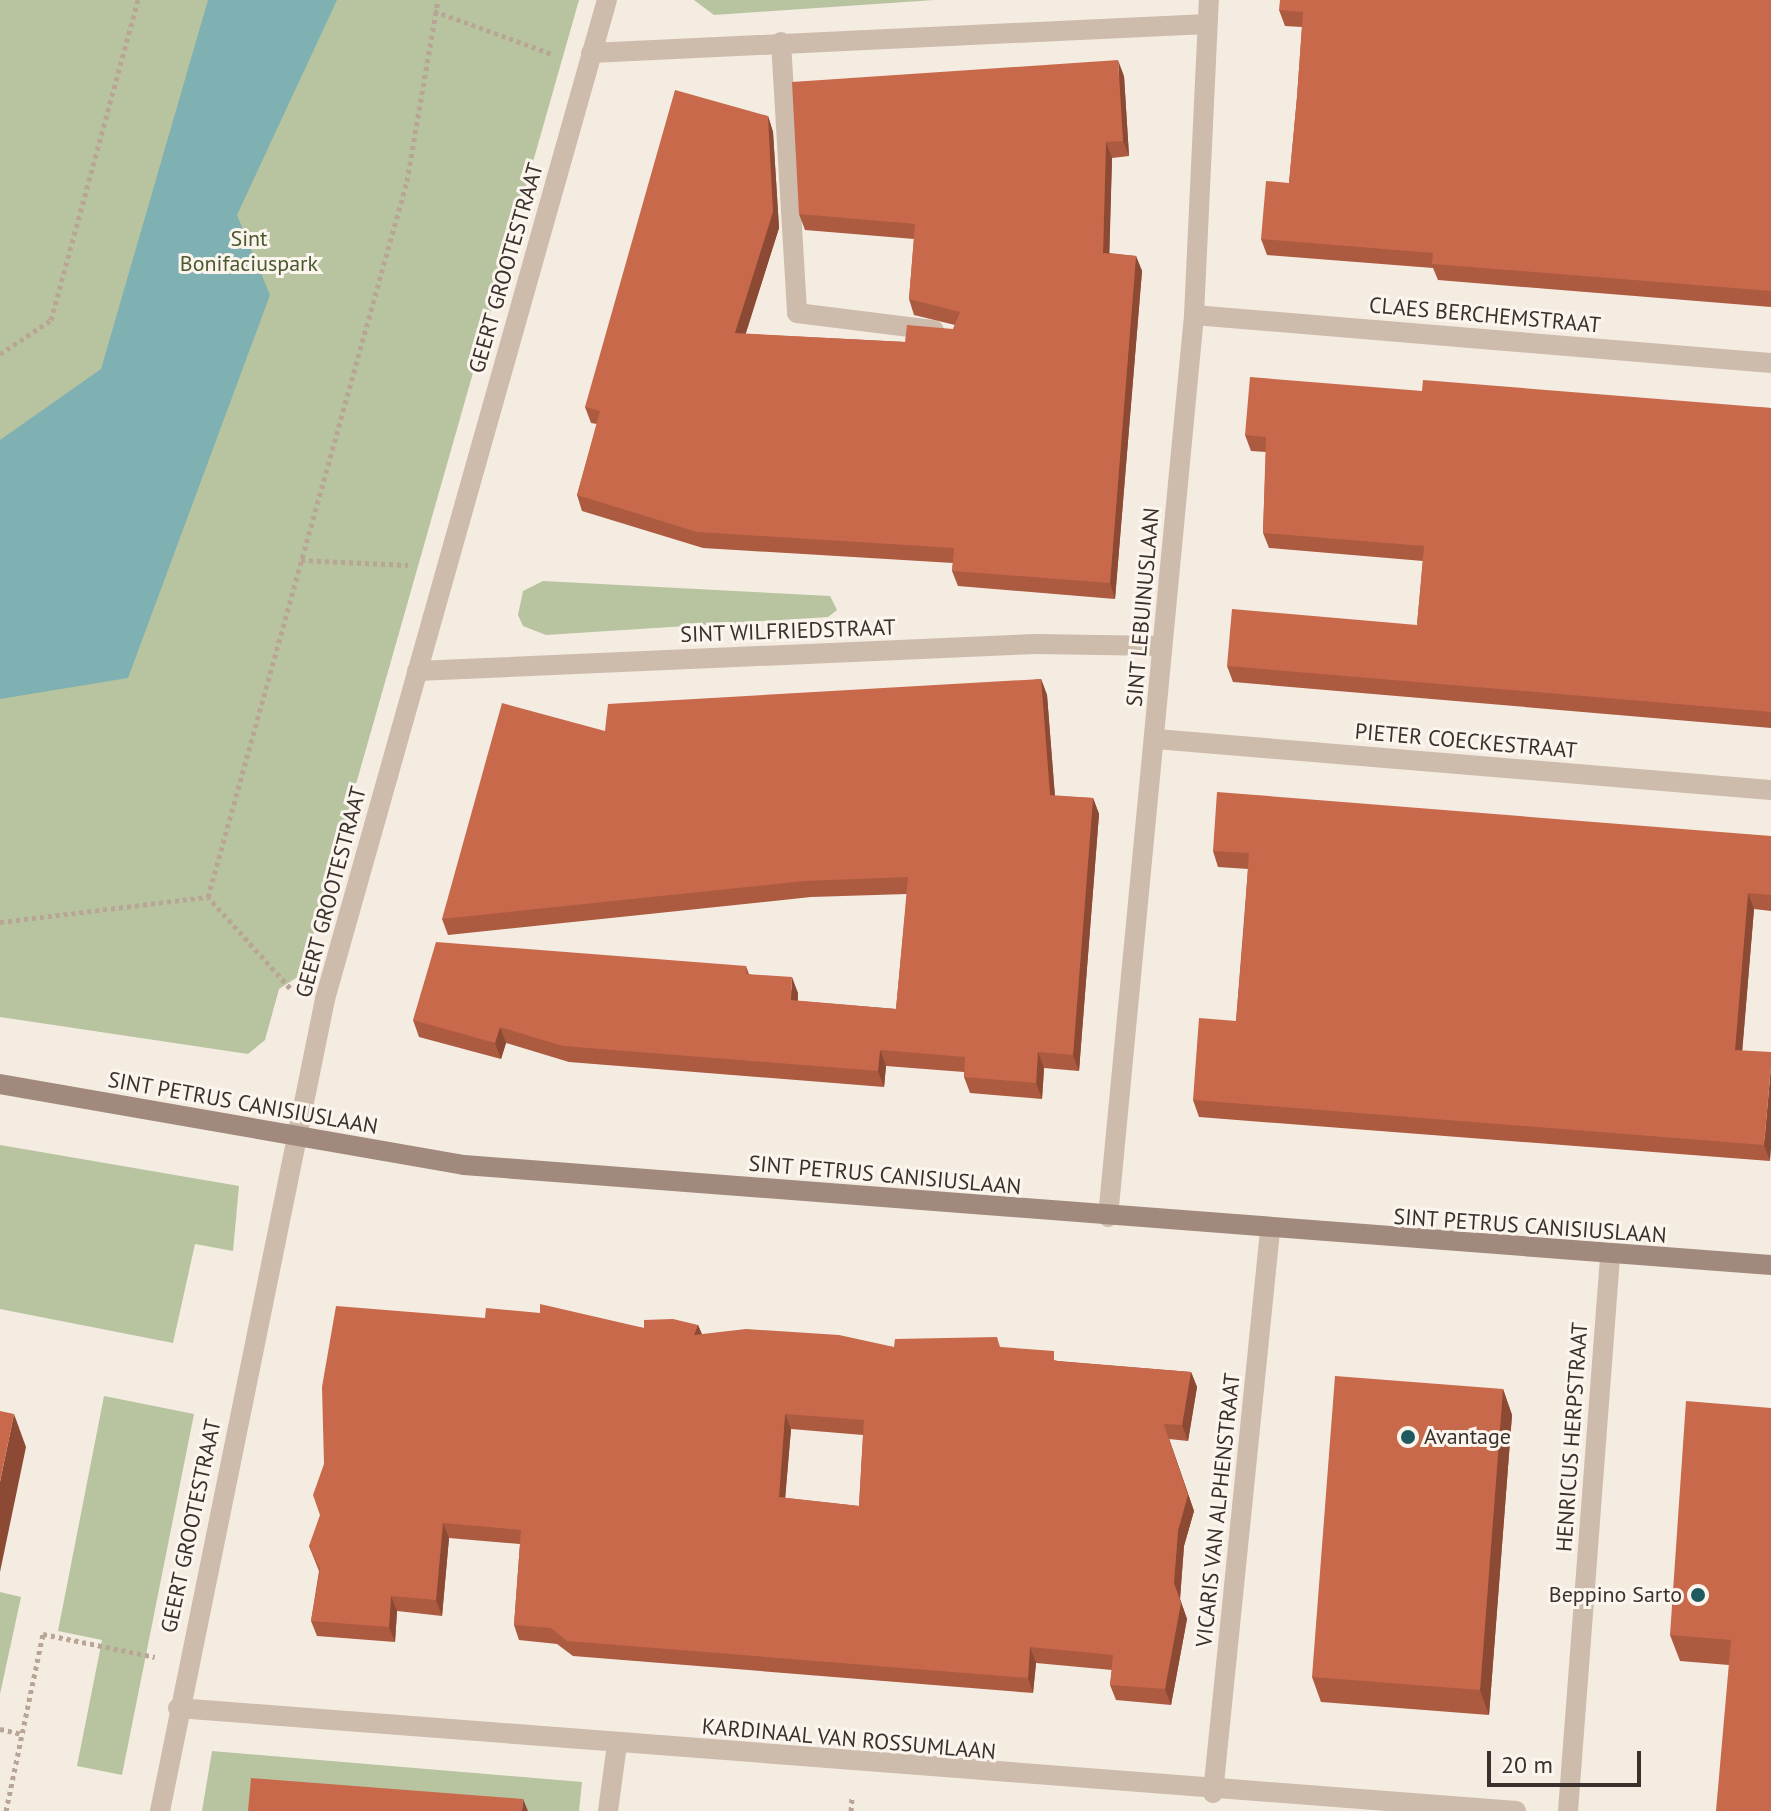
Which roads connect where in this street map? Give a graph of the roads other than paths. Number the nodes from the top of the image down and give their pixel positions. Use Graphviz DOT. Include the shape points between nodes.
graph roads {
  1 [pos="607,0"];
  2 [pos="1209,0"];
  3 [pos="1207,24"];
  4 [pos="781,42"];
  5 [pos="589,60"];
  6 [pos="1194,315"];
  7 [pos="954,333"];
  8 [pos="1771,363"];
  9 [pos="1162,646"];
  10 [pos="417,671"];
  11 [pos="1156,739"];
  12 [pos="1771,790"];
  13 [pos="0,1084"];
  14 [pos="295,1137"];
  15 [pos="1108,1217"];
  16 [pos="1270,1231"];
  17 [pos="1610,1258"];
  18 [pos="1771,1265"];
  19 [pos="178,1708"];
  20 [pos="617,1744"];
  21 [pos="1213,1793"];
  22 [pos="160,1811"];
  23 [pos="608,1811"];
  24 [pos="1516,1811"];
  25 [pos="1568,1811"];
  1 -- 5 [label="street, GEERT GROOTESTRAAT"];
  2 -- 3 [label="street, SINT LEBUINUSLAAN"];
  3 -- 4 [label="street"];
  3 -- 6 [label="street, SINT LEBUINUSLAAN"];
  4 -- 5 [label="street"];
  4 -- 7 [label="street" via="797,313"];
  5 -- 10 [label="street, GEERT GROOTESTRAAT"];
  6 -- 8 [label="street, CLAES BERCHEMSTRAAT"];
  6 -- 9 [label="street, SINT LEBUINUSLAAN"];
  9 -- 10 [label="street, SINT WILFRIEDSTRAAT" via="1036,644"];
  9 -- 11 [label="street, SINT LEBUINUSLAAN"];
  10 -- 14 [label="street, GEERT GROOTESTRAAT" via="325,999"];
  11 -- 12 [label="street, PIETER COECKESTRAAT"];
  11 -- 15 [label="street, SINT LEBUINUSLAAN"];
  13 -- 14 [label="main road, SINT PETRUS CANISIUSLAAN"];
  14 -- 15 [label="main road, SINT PETRUS CANISIUSLAAN" via="464,1165"];
  14 -- 19 [label="street, GEERT GROOTESTRAAT"];
  15 -- 16 [label="main road, SINT PETRUS CANISIUSLAAN"];
  16 -- 17 [label="main road, SINT PETRUS CANISIUSLAAN"];
  16 -- 21 [label="street, VICARIS VAN ALPHENSTRAAT"];
  17 -- 18 [label="main road, SINT PETRUS CANISIUSLAAN"];
  17 -- 25 [label="street, HENRICUS HERPSTRAAT"];
  19 -- 20 [label="street, KARDINAAL VAN ROSSUMLAAN"];
  19 -- 22 [label="street, GEERT GROOTESTRAAT"];
  20 -- 21 [label="street, KARDINAAL VAN ROSSUMLAAN"];
  20 -- 23 [label="street"];
  21 -- 24 [label="street, KARDINAAL VAN ROSSUMLAAN"];
}
